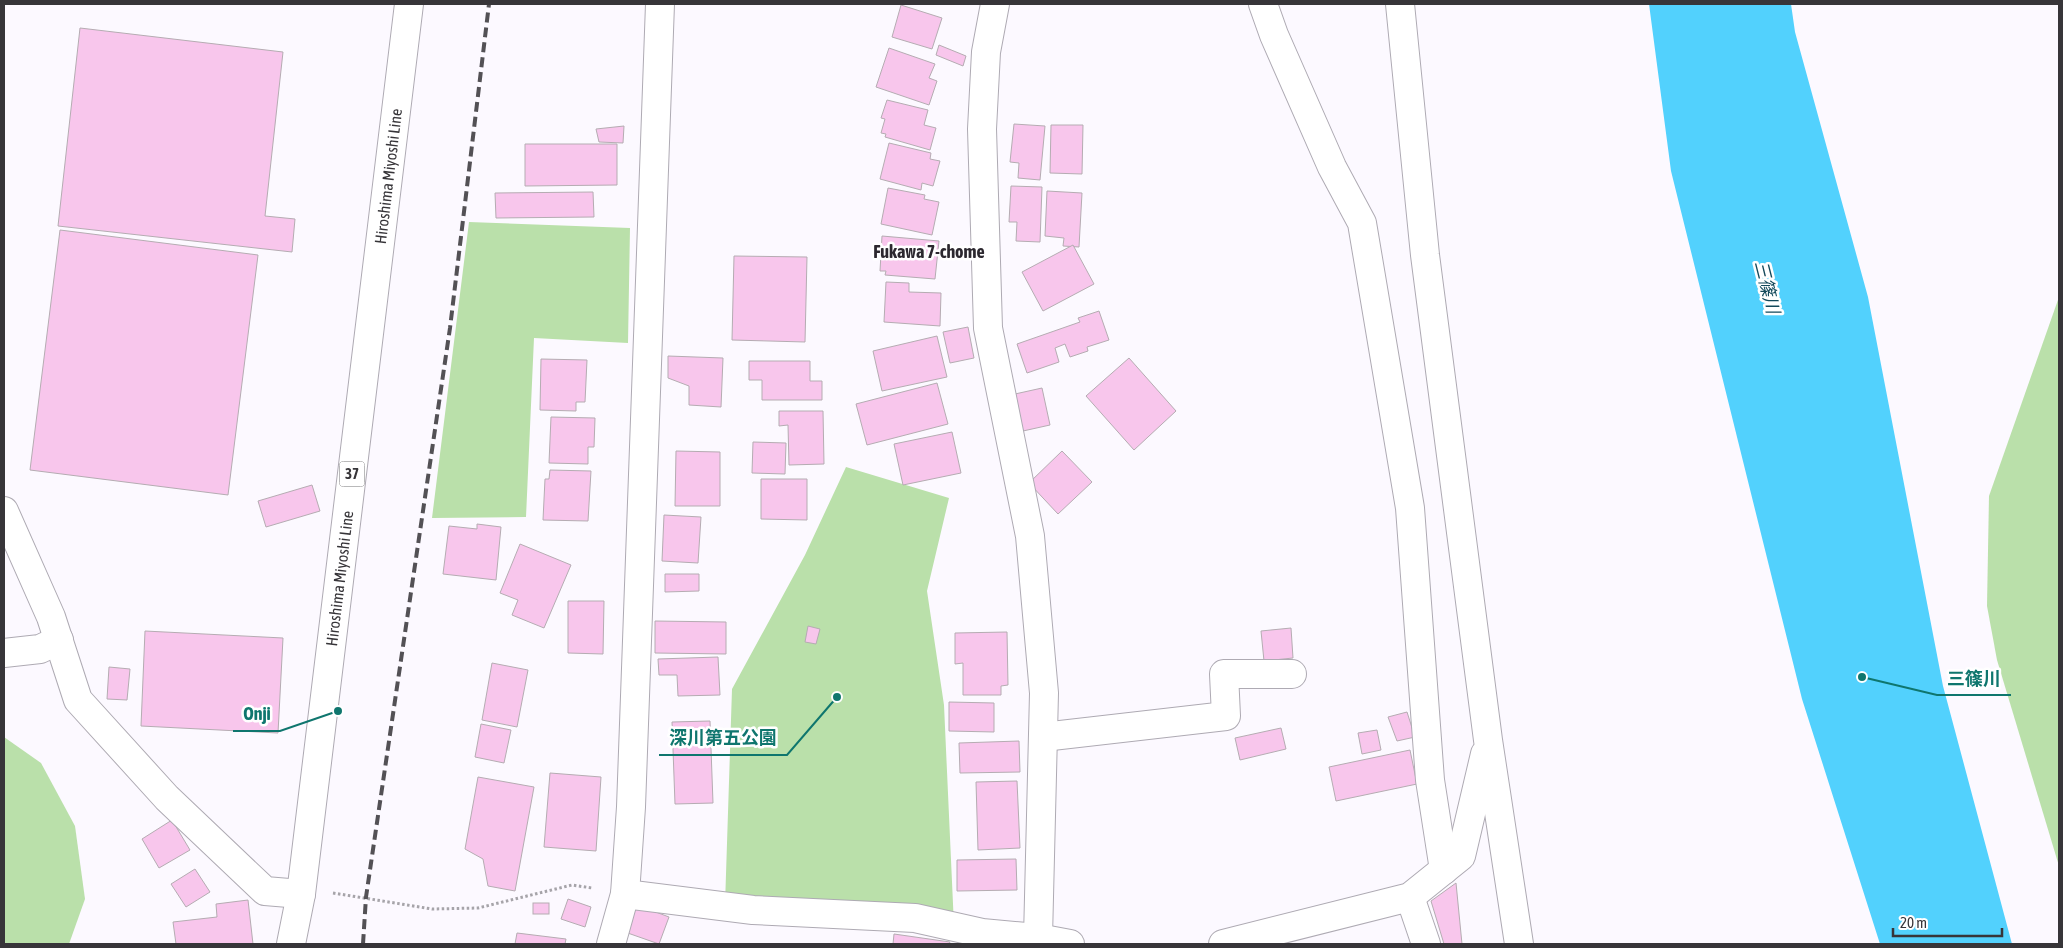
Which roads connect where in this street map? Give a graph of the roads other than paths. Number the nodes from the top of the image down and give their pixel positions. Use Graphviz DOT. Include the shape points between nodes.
graph roads {
  1 [pos="409,4"];
  2 [pos="660,4"];
  3 [pos="995,4"];
  4 [pos="1263,4"];
  5 [pos="1400,4"];
  6 [pos="4,511"];
  7 [pos="59,640"];
  8 [pos="4,653"];
  9 [pos="1292,674"];
  10 [pos="1043,737"];
  11 [pos="1488,740"];
  12 [pos="1444,870"];
  13 [pos="313,893"];
  14 [pos="625,894"];
  15 [pos="1410,897"];
  16 [pos="981,938"];
  17 [pos="1038,938"];
  18 [pos="291,944"];
  19 [pos="611,944"];
  20 [pos="1070,944"];
  21 [pos="1223,944"];
  22 [pos="1426,944"];
  23 [pos="1519,944"];
  1 -- 13 [label="street, Hiroshima Miyoshi Line / 37"];
  2 -- 14 [label="street" via="631,807"];
  3 -- 10 [label="street" via="986,52 982,129 988,328 1030,536 1044,693"];
  4 -- 12 [label="street" via="1332,167 1362,223 1410,508 1430,780"];
  5 -- 11 [label="street" via="1425,255"];
  6 -- 7 [label="street"];
  7 -- 8 [label="street" via="40,649"];
  7 -- 13 [label="street" via="78,700 167,798 265,890"];
  9 -- 10 [label="street" via="1224,674 1226,716"];
  10 -- 17 [label="street"];
  11 -- 12 [label="street" via="1461,856"];
  11 -- 23 [label="street"];
  12 -- 15 [label="street"];
  13 -- 18 [label="street, Hiroshima Miyoshi Line / 37"];
  14 -- 16 [label="street" via="753,910 914,918"];
  14 -- 19 [label="street"];
  15 -- 21 [label="street"];
  15 -- 22 [label="street"];
  16 -- 17 [label="street"];
  17 -- 20 [label="street"];
}
